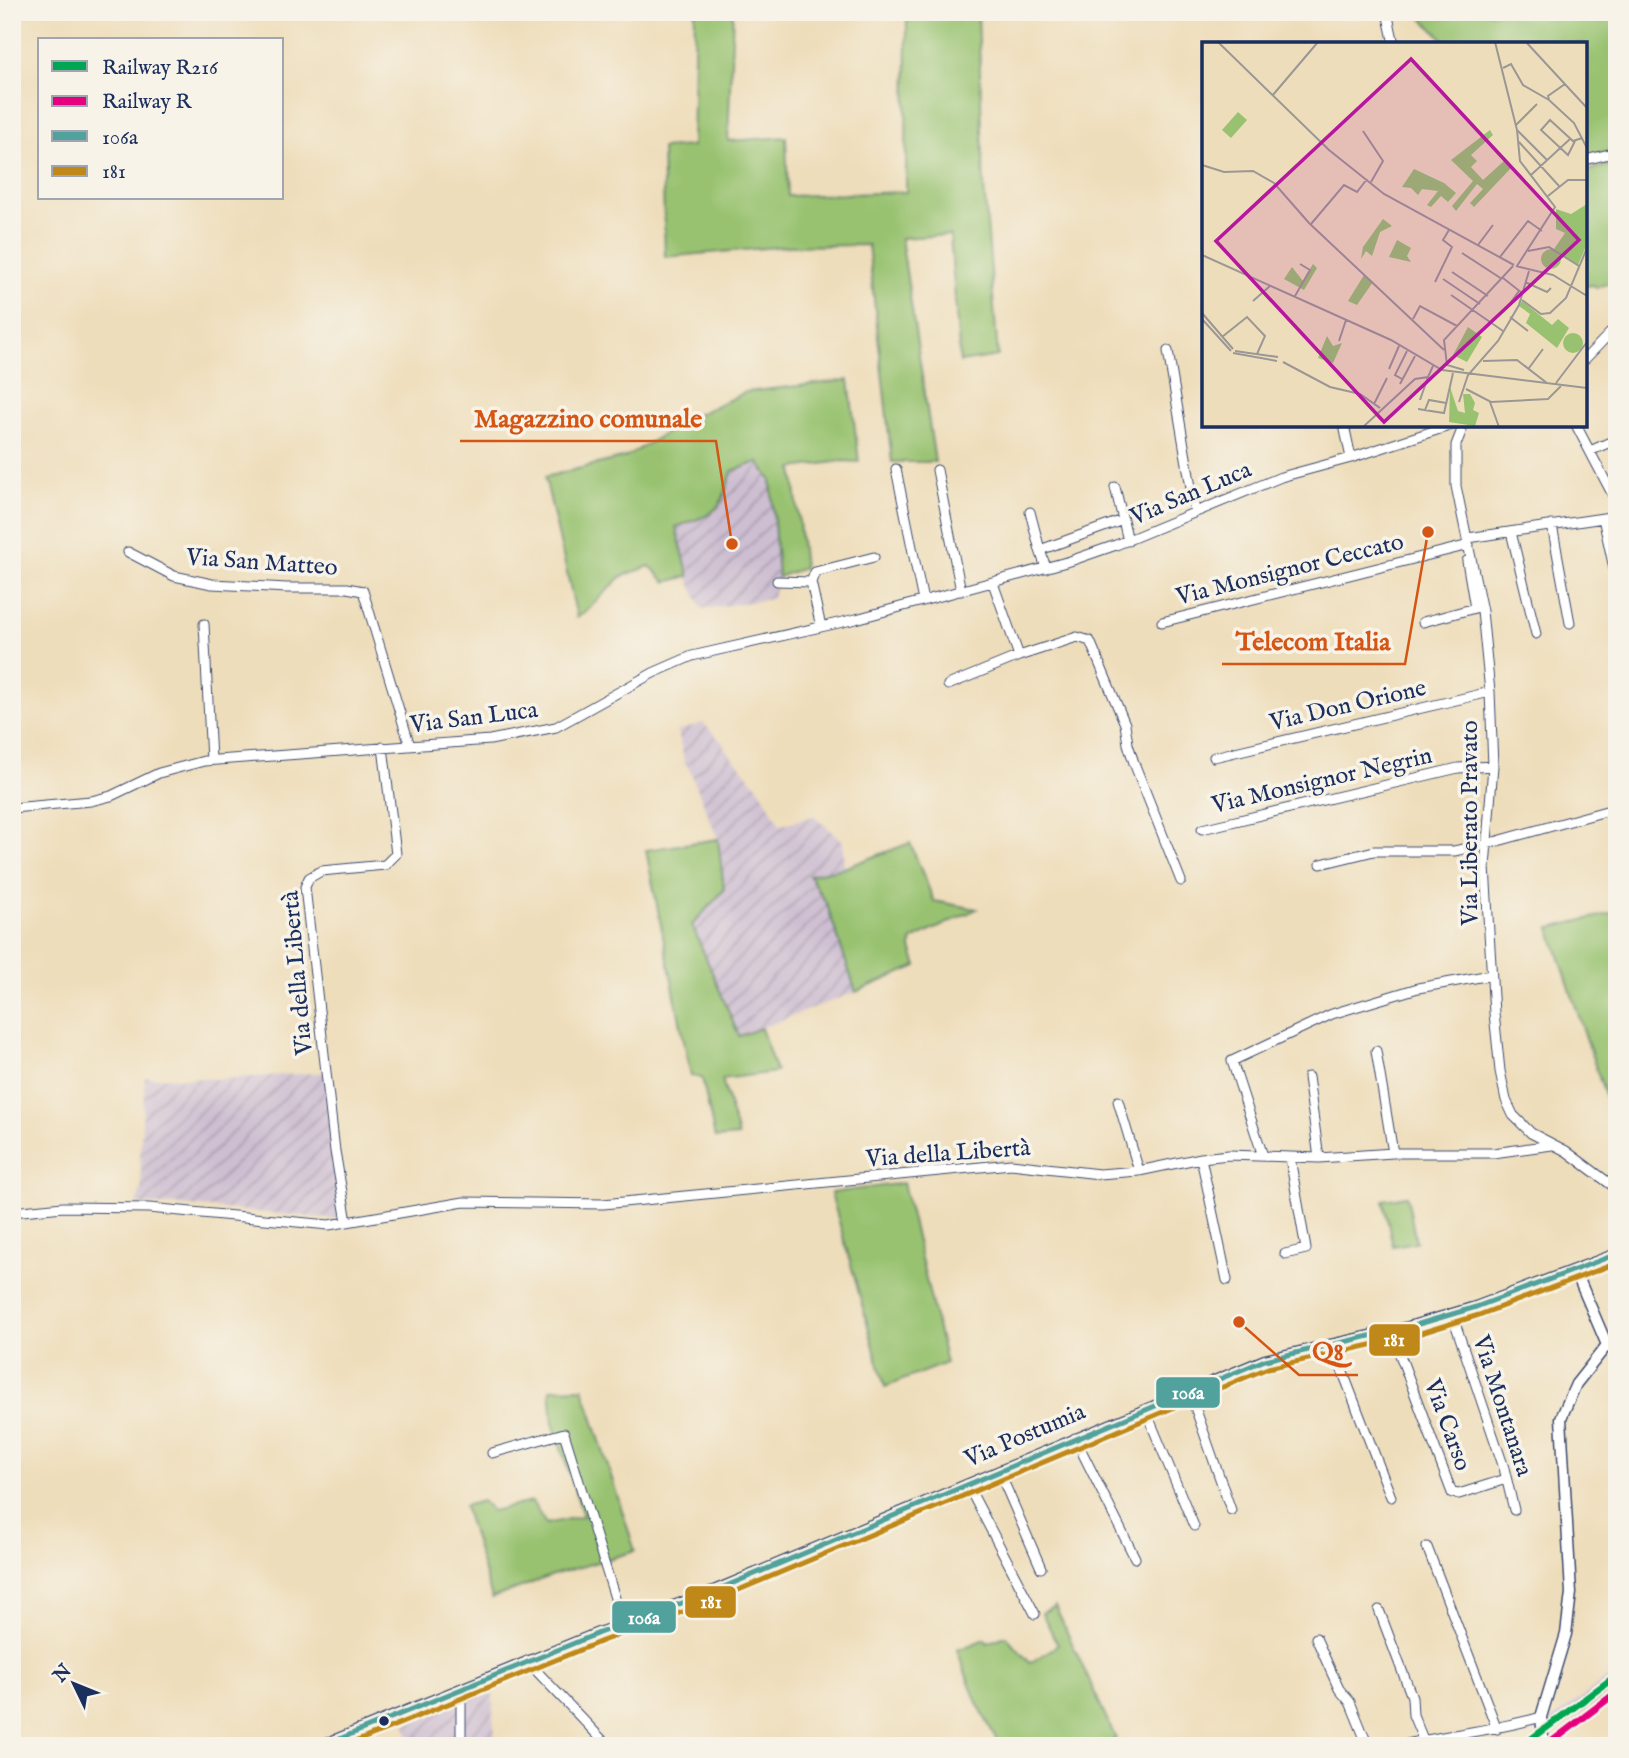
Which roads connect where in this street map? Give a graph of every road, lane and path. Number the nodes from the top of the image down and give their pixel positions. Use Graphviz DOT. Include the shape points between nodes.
graph roads {
  1 [pos="1387,12"];
  2 [pos="1394,42"];
  3 [pos="1617,152"];
  4 [pos="1587,160"];
  5 [pos="1617,326"];
  6 [pos="1168,351"];
  7 [pos="1587,357"];
  8 [pos="1344,427"];
  9 [pos="1577,427"];
  10 [pos="1457,429"];
  11 [pos="1617,439"];
  12 [pos="1590,451"];
  13 [pos="1351,458"];
  14 [pos="897,469"];
  15 [pos="937,470"];
  16 [pos="1115,487"];
  17 [pos="1617,503"];
  18 [pos="1030,512"];
  19 [pos="1195,512"];
  20 [pos="1617,516"];
  21 [pos="1603,518"];
  22 [pos="1123,520"];
  23 [pos="1552,525"];
  24 [pos="1511,532"];
  25 [pos="1128,541"];
  26 [pos="1467,543"];
  27 [pos="1040,550"];
  28 [pos="128,552"];
  29 [pos="874,556"];
  30 [pos="1046,568"];
  31 [pos="777,582"];
  32 [pos="811,582"];
  33 [pos="1617,582"];
  34 [pos="993,583"];
  35 [pos="961,591"];
  36 [pos="923,601"];
  37 [pos="1161,622"];
  38 [pos="1423,622"];
  39 [pos="1570,622"];
  40 [pos="204,624"];
  41 [pos="821,627"];
  42 [pos="1536,634"];
  43 [pos="1019,656"];
  44 [pos="948,685"];
  45 [pos="1490,692"];
  46 [pos="410,746"];
  47 [pos="383,747"];
  48 [pos="1214,757"];
  49 [pos="211,760"];
  50 [pos="1493,766"];
  51 [pos="12,808"];
  52 [pos="1617,808"];
  53 [pos="1202,829"];
  54 [pos="1487,844"];
  55 [pos="1321,864"];
  56 [pos="1181,881"];
  57 [pos="1491,975"];
  58 [pos="1376,1051"];
  59 [pos="1308,1077"];
  60 [pos="1118,1101"];
  61 [pos="1552,1145"];
  62 [pos="1393,1153"];
  63 [pos="1264,1156"];
  64 [pos="1201,1158"];
  65 [pos="1290,1158"];
  66 [pos="1319,1158"];
  67 [pos="1139,1171"];
  68 [pos="1617,1189"];
  69 [pos="12,1212"];
  70 [pos="347,1222"];
  71 [pos="1285,1254"];
  72 [pos="1617,1254"];
  73 [pos="1575,1270"];
  74 [pos="1227,1280"];
  75 [pos="1452,1314"];
  76 [pos="1391,1331"];
  77 [pos="1332,1344"];
  78 [pos="1607,1345"];
  79 [pos="1617,1355"];
  80 [pos="1189,1390"];
  81 [pos="1145,1409"];
  82 [pos="1075,1438"];
  83 [pos="492,1453"];
  84 [pos="999,1471"];
  85 [pos="1506,1479"];
  86 [pos="967,1484"];
  87 [pos="1391,1497"];
  88 [pos="1231,1510"];
  89 [pos="1514,1510"];
  90 [pos="1194,1526"];
  91 [pos="1427,1547"];
  92 [pos="1135,1558"];
  93 [pos="1041,1568"];
  94 [pos="1379,1610"];
  95 [pos="1035,1614"];
  96 [pos="623,1624"];
  97 [pos="1316,1638"];
  98 [pos="527,1661"];
  99 [pos="461,1689"];
  100 [pos="1541,1717"];
  101 [pos="1497,1728"];
  102 [pos="1423,1740"];
  103 [pos="321,1746"];
  104 [pos="461,1746"];
  105 [pos="608,1746"];
  106 [pos="1368,1746"];
  107 [pos="1399,1746"];
  108 [pos="1544,1746"];
  1 -- 2 [label="street"];
  3 -- 4 [label="street"];
  5 -- 7 [label="street"];
  6 -- 19 [label="street"];
  8 -- 13 [label="street"];
  9 -- 12 [label="street"];
  10 -- 13 [label="street, Via San Luca" via="1435,431"];
  10 -- 26 [label="street, Via Liberato Pravato" via="1456,486"];
  11 -- 12 [label="street"];
  12 -- 17 [label="street"];
  13 -- 19 [label="street, Via San Luca" via="1281,477"];
  14 -- 36 [label="street"];
  15 -- 35 [label="street"];
  16 -- 22 [label="street"];
  18 -- 27 [label="street"];
  19 -- 25 [label="street, Via San Luca"];
  20 -- 21 [label="street, Via Monsignor Ceccato"];
  21 -- 23 [label="street, Via Monsignor Ceccato"];
  21 -- 33 [label="street"];
  22 -- 25 [label="street"];
  22 -- 27 [label="street"];
  23 -- 24 [label="street, Via Monsignor Ceccato"];
  23 -- 39 [label="street"];
  24 -- 26 [label="street, Via Monsignor Ceccato"];
  24 -- 42 [label="street"];
  25 -- 30 [label="street, Via San Luca"];
  26 -- 37 [label="street, Via Monsignor Ceccato"];
  26 -- 38 [label="street" via="1475,608"];
  26 -- 45 [label="street, Via Liberato Pravato" via="1482,611"];
  27 -- 30 [label="street"];
  28 -- 46 [label="street, Via San Matteo" via="174,576 212,584 363,591"];
  29 -- 32 [label="street" via="815,572"];
  30 -- 34 [label="street, Via San Luca"];
  31 -- 32 [label="street"];
  32 -- 41 [label="street"];
  34 -- 35 [label="street, Via San Luca"];
  34 -- 43 [label="street"];
  35 -- 36 [label="street, Via San Luca"];
  36 -- 41 [label="street, Via San Luca"];
  40 -- 49 [label="street"];
  41 -- 46 [label="street, Via San Luca" via="672,663 556,727 490,740"];
  43 -- 44 [label="street"];
  43 -- 56 [label="street" via="1077,637 1090,641"];
  45 -- 48 [label="street, Via Don Orione"];
  45 -- 50 [label="street, Via Liberato Pravato"];
  46 -- 47 [label="street, Via San Luca"];
  47 -- 49 [label="street, Via San Luca"];
  47 -- 70 [label="street, Via della Libertà" via="396,854 385,865 321,871 309,878 305,887"];
  49 -- 51 [label="street, Via San Luca" via="159,773 91,801"];
  50 -- 53 [label="street, Via Monsignor Negrin" via="1458,768"];
  50 -- 54 [label="street, Via Liberato Pravato"];
  52 -- 54 [label="street"];
  54 -- 55 [label="street" via="1454,850 1374,850"];
  54 -- 57 [label="street, Via Liberato Pravato"];
  57 -- 61 [label="street, Via Liberato Pravato" via="1506,1100 1531,1133"];
  57 -- 63 [label="street" via="1418,988 1332,1014 1232,1061"];
  58 -- 62 [label="street"];
  59 -- 66 [label="street"];
  60 -- 67 [label="street"];
  61 -- 62 [label="street, Via della Libertà" via="1493,1153"];
  61 -- 68 [label="street, Via Liberato Pravato"];
  62 -- 66 [label="street, Via della Libertà"];
  63 -- 64 [label="street, Via della Libertà"];
  63 -- 65 [label="street, Via della Libertà"];
  64 -- 67 [label="street, Via della Libertà"];
  64 -- 74 [label="street"];
  65 -- 66 [label="street, Via della Libertà"];
  65 -- 71 [label="street" via="1306,1250"];
  67 -- 70 [label="street, Via della Libertà" via="1099,1174 1011,1164 603,1204 464,1202"];
  69 -- 70 [label="street, Via della Libertà" via="62,1207 149,1208 329,1225"];
  72 -- 73 [label="main road, Via Postumia"];
  73 -- 75 [label="main road, Via Postumia"];
  73 -- 78 [label="main road"];
  75 -- 76 [label="main road, Via Postumia"];
  75 -- 85 [label="street, Via Montanara"];
  76 -- 77 [label="main road, Via Postumia"];
  76 -- 85 [label="street, Via Carso" via="1452,1493"];
  77 -- 80 [label="main road, Via Postumia" via="1265,1360"];
  77 -- 87 [label="street"];
  78 -- 79 [label="street"];
  78 -- 100 [label="main road" via="1576,1384 1561,1418 1570,1593 1566,1633"];
  80 -- 81 [label="main road, Via Postumia"];
  80 -- 88 [label="street"];
  81 -- 82 [label="main road, Via Postumia"];
  81 -- 90 [label="street"];
  82 -- 84 [label="main road, Via Postumia"];
  82 -- 92 [label="street"];
  83 -- 96 [label="street" via="564,1433"];
  84 -- 86 [label="main road, Via Postumia"];
  84 -- 93 [label="street"];
  85 -- 89 [label="street, Via Montanara"];
  86 -- 95 [label="street"];
  86 -- 96 [label="main road, Via Postumia" via="707,1594"];
  91 -- 101 [label="street"];
  94 -- 102 [label="street"];
  96 -- 98 [label="main road, Via Postumia"];
  97 -- 106 [label="street"];
  98 -- 99 [label="main road, Via Postumia"];
  98 -- 105 [label="street"];
  99 -- 103 [label="main road, Via Postumia"];
  99 -- 104 [label="street"];
  100 -- 101 [label="street"];
  100 -- 108 [label="main road"];
  101 -- 102 [label="street"];
  102 -- 107 [label="street"];
}
